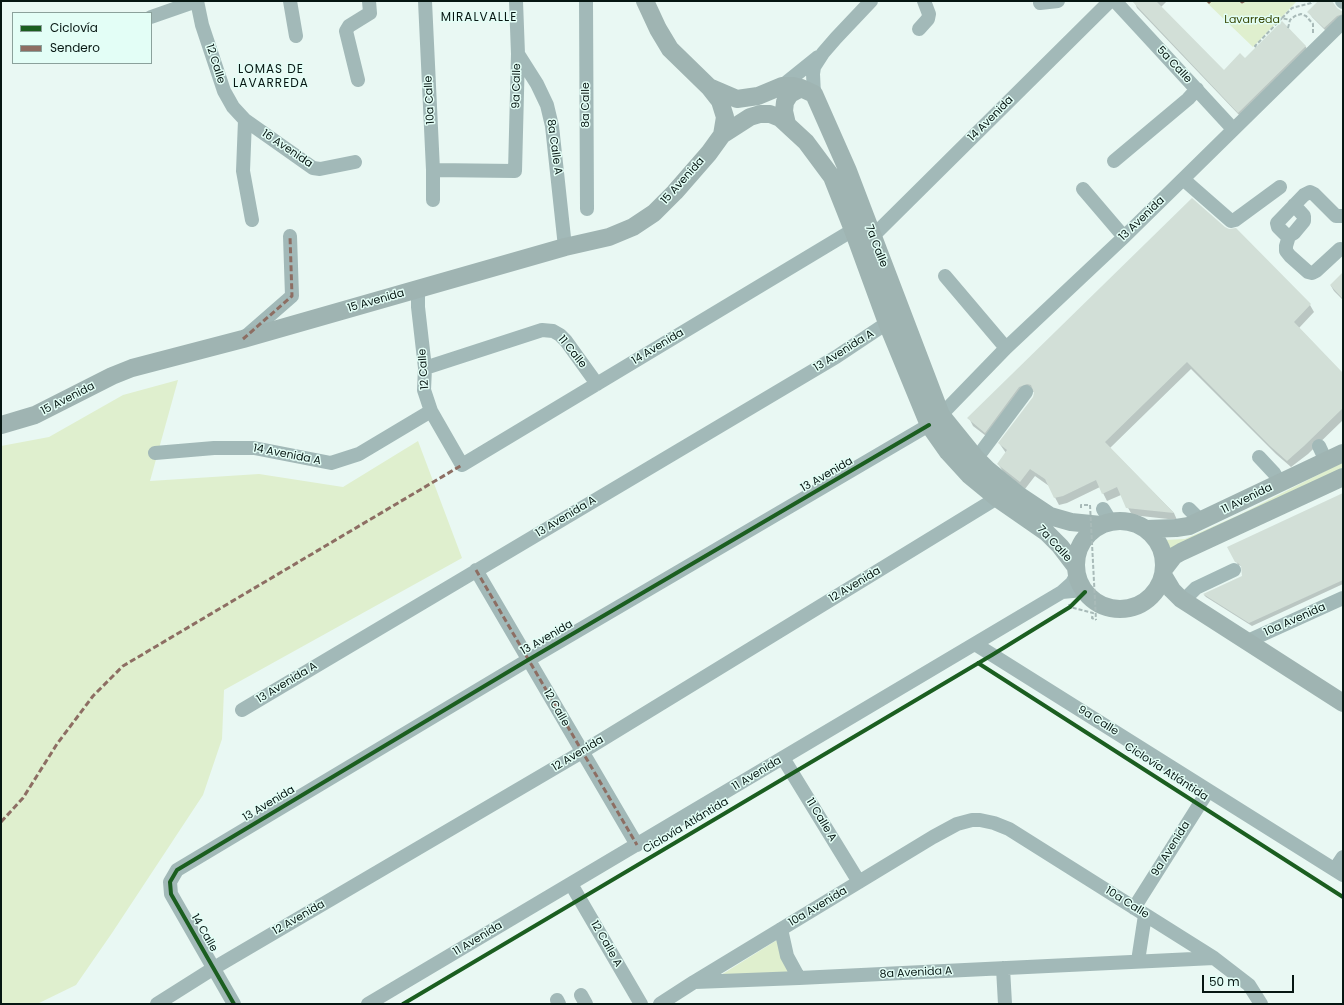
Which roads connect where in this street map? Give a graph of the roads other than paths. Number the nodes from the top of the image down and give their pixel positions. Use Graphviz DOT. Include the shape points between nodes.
graph roads {
  1 [pos="197,1"];
  2 [pos="290,1"];
  3 [pos="369,1"];
  4 [pos="425,1"];
  5 [pos="516,1"];
  6 [pos="586,1"];
  7 [pos="645,1"];
  8 [pos="870,1"];
  9 [pos="924,1"];
  10 [pos="1058,1"];
  11 [pos="1110,1"];
  12 [pos="1115,1"];
  13 [pos="1040,3"];
  14 [pos="152,17"];
  15 [pos="1343,22"];
  16 [pos="919,29"];
  17 [pos="296,36"];
  18 [pos="823,53"];
  19 [pos="518,54"];
  20 [pos="358,80"];
  21 [pos="782,86"];
  22 [pos="709,87"];
  23 [pos="1197,89"];
  24 [pos="808,91"];
  25 [pos="245,120"];
  26 [pos="787,124"];
  27 [pos="1233,129"];
  28 [pos="722,135"];
  29 [pos="1114,161"];
  30 [pos="355,162"];
  31 [pos="434,170"];
  32 [pos="1183,179"];
  33 [pos="1280,187"];
  34 [pos="1083,189"];
  35 [pos="433,200"];
  36 [pos="587,209"];
  37 [pos="1343,216"];
  38 [pos="252,220"];
  39 [pos="853,230"];
  40 [pos="290,236"];
  41 [pos="872,237"];
  42 [pos="1124,237"];
  43 [pos="565,247"];
  44 [pos="1340,249"];
  45 [pos="945,276"];
  46 [pos="418,289"];
  47 [pos="888,323"];
  48 [pos="243,339"];
  49 [pos="1006,348"];
  50 [pos="425,368"];
  51 [pos="597,384"];
  52 [pos="1026,392"];
  53 [pos="431,411"];
  54 [pos="935,420"];
  55 [pos="1,425"];
  56 [pos="155,453"];
  57 [pos="1343,453"];
  58 [pos="975,457"];
  59 [pos="1259,457"];
  60 [pos="462,465"];
  61 [pos="1343,476"];
  62 [pos="1280,483"];
  63 [pos="997,498"];
  64 [pos="1101,515"];
  65 [pos="1146,529"];
  66 [pos="476,570"];
  67 [pos="1234,570"];
  68 [pos="1163,572"];
  69 [pos="1080,581"];
  70 [pos="1152,596"];
  71 [pos="1343,598"];
  72 [pos="1183,601"];
  73 [pos="1248,641"];
  74 [pos="975,644"];
  75 [pos="528,660"];
  76 [pos="1343,703"];
  77 [pos="242,710"];
  78 [pos="582,752"];
  79 [pos="783,758"];
  80 [pos="1208,791"];
  81 [pos="980,820"];
  82 [pos="637,845"];
  83 [pos="1343,857"];
  84 [pos="176,870"];
  85 [pos="1339,872"];
  86 [pos="859,882"];
  87 [pos="571,884"];
  88 [pos="1139,911"];
  89 [pos="781,929"];
  90 [pos="1214,958"];
  91 [pos="1138,961"];
  92 [pos="214,968"];
  93 [pos="1004,968"];
  94 [pos="799,978"];
  95 [pos="694,982"];
  96 [pos="157,1004"];
  97 [pos="234,1004"];
  98 [pos="368,1004"];
  99 [pos="641,1004"];
  100 [pos="660,1004"];
  101 [pos="1005,1004"];
  102 [pos="1261,1004"];
  1 -- 14 [label="street"];
  1 -- 25 [label="street, 12 Calle" via="202,25 224,91 232,107"];
  2 -- 17 [label="street"];
  3 -- 20 [label="street" via="370,13 349,26 346,31"];
  4 -- 31 [label="street, 10a Calle"];
  5 -- 19 [label="street, 9a Calle"];
  6 -- 36 [label="street, 8a Calle"];
  7 -- 22 [label="main road" via="670,49"];
  8 -- 18 [label="street"];
  9 -- 16 [label="street" via="929,14"];
  10 -- 13 [label="street"];
  11 -- 41 [label="street, 14 Avenida"];
  12 -- 23 [label="street, 5a Calle"];
  15 -- 27 [label="street, 13 Avenida"];
  18 -- 21 [label="street"];
  18 -- 24 [label="street" via="814,67 813,83"];
  19 -- 31 [label="street, 9a Calle" via="515,171"];
  19 -- 43 [label="street, 8a Calle A" via="547,105 552,126"];
  21 -- 22 [label="main road" via="758,96 737,98"];
  21 -- 24 [label="main road" via="793,86"];
  22 -- 28 [label="main road" via="722,106"];
  23 -- 27 [label="street, 5a Calle"];
  23 -- 29 [label="street"];
  24 -- 26 [label="main road" via="790,94 785,102 784,111"];
  24 -- 41 [label="main road, 7a Calle" via="838,147"];
  25 -- 30 [label="street, 16 Avenida" via="314,168"];
  25 -- 38 [label="street" via="244,171"];
  26 -- 28 [label="main road, 7a Calle" via="770,114 760,114 750,117"];
  26 -- 39 [label="main road, 7a Calle" via="806,142 832,177"];
  27 -- 32 [label="street, 13 Avenida"];
  28 -- 43 [label="main road, 15 Avenida" via="675,192 654,213 633,227 608,237"];
  31 -- 35 [label="street, 10a Calle"];
  32 -- 33 [label="street" via="1231,221"];
  32 -- 42 [label="street, 13 Avenida"];
  34 -- 42 [label="street"];
  37 -- 44 [label="street" via="1336,216 1310,192 1304,195 1294,205 1304,216 1304,221 1289,236 1286,246 1290,256 1312,273"];
  39 -- 47 [label="main road, 7a Calle"];
  39 -- 51 [label="street, 14 Avenida"];
  40 -- 48 [label="street" via="292,296"];
  41 -- 54 [label="main road, 7a Calle"];
  42 -- 49 [label="street, 13 Avenida"];
  43 -- 46 [label="main road, 15 Avenida"];
  45 -- 49 [label="street"];
  46 -- 48 [label="main road, 15 Avenida"];
  46 -- 50 [label="street, 12 Calle"];
  47 -- 54 [label="main road, 7a Calle"];
  47 -- 66 [label="street, 13 Avenida A" via="836,358"];
  48 -- 55 [label="main road, 15 Avenida" via="132,368 35,415"];
  49 -- 54 [label="street, 13 Avenida"];
  50 -- 51 [label="street, 11 Calle" via="542,330 553,331 566,341"];
  50 -- 53 [label="street, 12 Calle" via="424,390"];
  51 -- 60 [label="street, 14 Avenida"];
  52 -- 58 [label="street"];
  53 -- 56 [label="street, 14 Avenida A" via="358,454 331,463 254,448 214,448"];
  53 -- 60 [label="street, 12 Calle"];
  54 -- 58 [label="main road, 7a Calle"];
  54 -- 63 [label="main road, 7a Calle" via="958,464"];
  54 -- 75 [label="street, 13 Avenida"];
  57 -- 62 [label="main road, 11 Avenida" via="1322,454"];
  58 -- 64 [label="main road, 7a Calle" via="1020,496 1050,516"];
  59 -- 62 [label="street"];
  61 -- 68 [label="main road, 11 Avenida" via="1181,552 1174,556"];
  62 -- 65 [label="main road, 11 Avenida" via="1195,515 1189,526"];
  63 -- 69 [label="main road, 7a Calle" via="1046,532 1060,546"];
  63 -- 78 [label="street, 12 Avenida"];
  64 -- 65 [label="main road, 7a Calle" via="1134,523"];
  64 -- 69 [label="main road" via="1082,542 1077,554"];
  65 -- 68 [label="main road" via="1156,540 1162,554"];
  66 -- 75 [label="street, 12 Calle"];
  66 -- 77 [label="street, 13 Avenida A"];
  67 -- 72 [label="street" via="1196,588"];
  68 -- 70 [label="main road, 11 Avenida" via="1159,586"];
  68 -- 72 [label="main road" via="1172,590"];
  69 -- 70 [label="main road, 7a Calle" via="1093,600 1112,609 1134,607"];
  69 -- 74 [label="street, 11 Avenida"];
  70 -- 72 [label="main road" via="1168,596"];
  71 -- 73 [label="street, 10a Avenida"];
  72 -- 73 [label="main road"];
  73 -- 76 [label="main road"];
  74 -- 79 [label="street, 11 Avenida"];
  74 -- 80 [label="street, 9a Calle"];
  75 -- 78 [label="street, 12 Calle"];
  75 -- 84 [label="street, 13 Avenida"];
  78 -- 82 [label="street, 12 Calle"];
  78 -- 92 [label="street, 12 Avenida"];
  79 -- 82 [label="street, 11 Avenida"];
  79 -- 86 [label="street, 11 Calle A"];
  80 -- 85 [label="street, 9a Calle"];
  80 -- 88 [label="street, 9a Avenida"];
  81 -- 86 [label="street, 10a Avenida" via="957,824"];
  81 -- 88 [label="street, 10a Calle" via="994,822 1009,829"];
  82 -- 87 [label="street, 11 Avenida"];
  83 -- 85 [label="street"];
  84 -- 92 [label="street, 14 Calle" via="170,882 171,894"];
  86 -- 89 [label="street, 10a Avenida"];
  87 -- 98 [label="street, 11 Avenida"];
  87 -- 99 [label="street, 12 Calle A"];
  88 -- 90 [label="street, 10a Calle"];
  88 -- 91 [label="street"];
  89 -- 94 [label="street" via="787,956"];
  89 -- 95 [label="street, 10a Avenida"];
  90 -- 91 [label="street, 8a Avenida A"];
  90 -- 102 [label="street, 10a Calle" via="1249,985"];
  91 -- 93 [label="street, 8a Avenida A"];
  92 -- 96 [label="street, 12 Avenida"];
  92 -- 97 [label="street, 14 Calle"];
  93 -- 94 [label="street, 8a Avenida A"];
  93 -- 101 [label="street"];
  94 -- 95 [label="street, 8a Avenida A"];
  95 -- 100 [label="street, 10a Avenida"];
}
